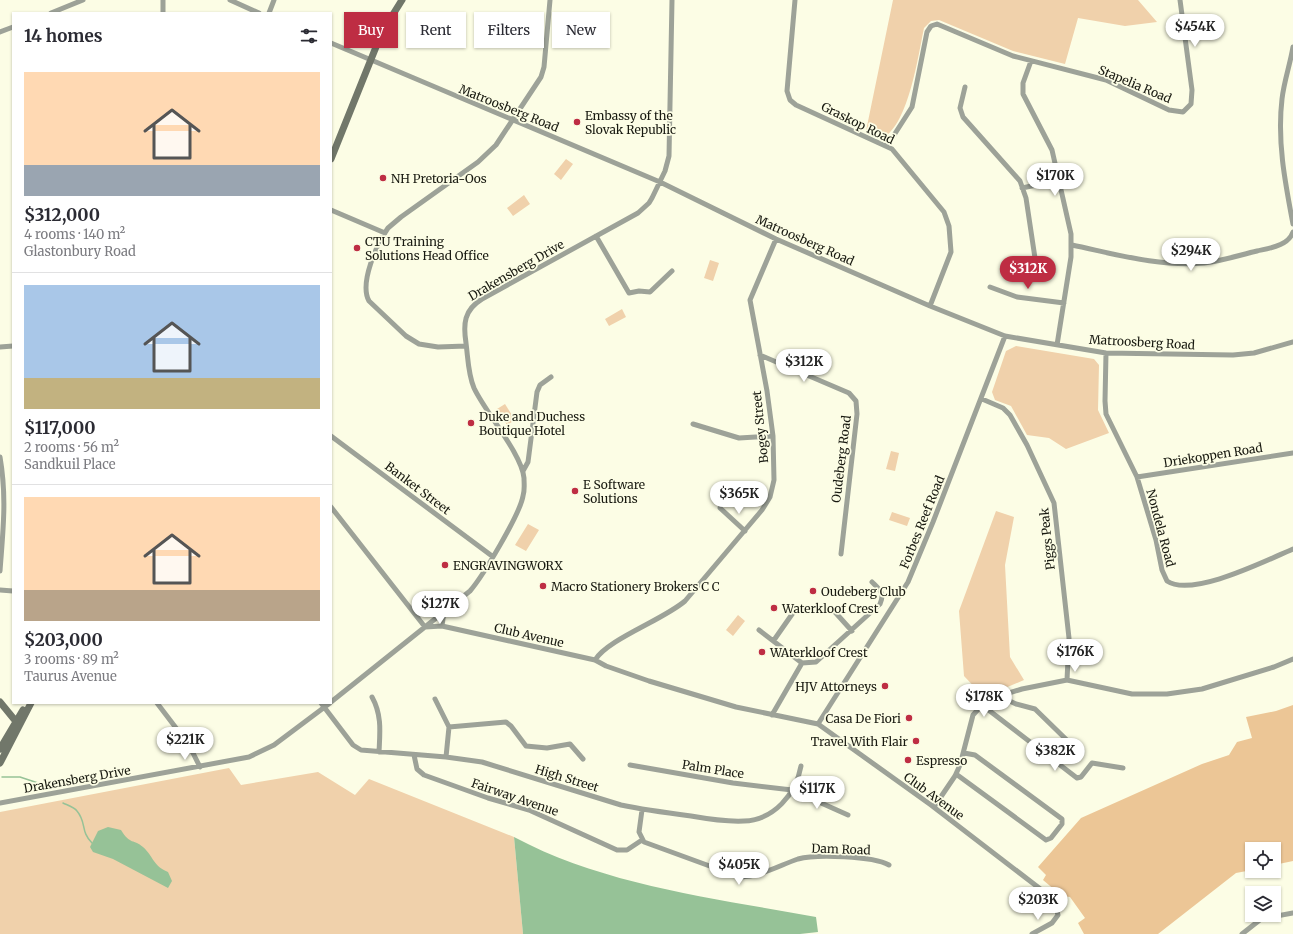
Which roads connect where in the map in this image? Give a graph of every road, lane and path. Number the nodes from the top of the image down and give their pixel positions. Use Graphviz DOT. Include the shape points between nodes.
graph roads {
  1 [pos="82,0"];
  2 [pos="163,0"];
  3 [pos="230,0"];
  4 [pos="274,0"];
  5 [pos="402,0"];
  6 [pos="550,0"];
  7 [pos="672,0"];
  8 [pos="795,0"];
  9 [pos="1180,0"];
  10 [pos="53,12"];
  11 [pos="163,12"];
  12 [pos="257,12"];
  13 [pos="269,12"];
  14 [pos="12,27"];
  15 [pos="0,32"];
  16 [pos="332,42"];
  17 [pos="1293,47"];
  18 [pos="371,59"];
  19 [pos="1031,61"];
  20 [pos="965,87"];
  21 [pos="514,120"];
  22 [pos="887,146"];
  23 [pos="332,156"];
  24 [pos="1060,180"];
  25 [pos="660,182"];
  26 [pos="1022,188"];
  27 [pos="332,210"];
  28 [pos="1293,224"];
  29 [pos="1293,232"];
  30 [pos="385,233"];
  31 [pos="596,236"];
  32 [pos="776,239"];
  33 [pos="1072,245"];
  34 [pos="1035,258"];
  35 [pos="672,271"];
  36 [pos="990,287"];
  37 [pos="1064,303"];
  38 [pos="930,306"];
  39 [pos="1005,336"];
  40 [pos="1293,342"];
  41 [pos="1057,345"];
  42 [pos="12,346"];
  43 [pos="466,346"];
  44 [pos="0,347"];
  45 [pos="1106,353"];
  46 [pos="760,356"];
  47 [pos="551,377"];
  48 [pos="982,399"];
  49 [pos="694,424"];
  50 [pos="773,436"];
  51 [pos="332,437"];
  52 [pos="1293,453"];
  53 [pos="0,457"];
  54 [pos="523,471"];
  55 [pos="1137,477"];
  56 [pos="736,488"];
  57 [pos="332,508"];
  58 [pos="744,531"];
  59 [pos="1293,548"];
  60 [pos="841,554"];
  61 [pos="492,556"];
  62 [pos="0,571"];
  63 [pos="872,582"];
  64 [pos="0,590"];
  65 [pos="12,591"];
  66 [pos="795,610"];
  67 [pos="444,611"];
  68 [pos="834,611"];
  69 [pos="442,626"];
  70 [pos="425,627"];
  71 [pos="759,630"];
  72 [pos="852,631"];
  73 [pos="774,640"];
  74 [pos="1293,659"];
  75 [pos="595,660"];
  76 [pos="802,663"];
  77 [pos="1067,680"];
  78 [pos="999,696"];
  79 [pos="372,697"];
  80 [pos="435,699"];
  81 [pos="332,701"];
  82 [pos="0,702"];
  83 [pos="29,704"];
  84 [pos="158,704"];
  85 [pos="322,705"];
  86 [pos="982,705"];
  87 [pos="772,715"];
  88 [pos="18,723"];
  89 [pos="818,724"];
  90 [pos="449,728"];
  91 [pos="0,749"];
  92 [pos="1076,749"];
  93 [pos="380,752"];
  94 [pos="964,753"];
  95 [pos="414,755"];
  96 [pos="446,757"];
  97 [pos="583,759"];
  98 [pos="0,762"];
  99 [pos="630,765"];
  100 [pos="801,766"];
  101 [pos="200,767"];
  102 [pos="1123,768"];
  103 [pos="956,774"];
  104 [pos="792,790"];
  105 [pos="0,803"];
  106 [pos="934,807"];
  107 [pos="642,810"];
  108 [pos="848,815"];
  109 [pos="642,840"];
  110 [pos="888,865"];
  111 [pos="1293,913"];
  112 [pos="1032,934"];
  113 [pos="1242,934"];
  1 -- 10 [label="street"];
  2 -- 11 [label="street"];
  3 -- 12 [label="street"];
  4 -- 13 [label="street"];
  5 -- 18 [label="street" via="382,32"];
  6 -- 21 [label="street" via="544,67"];
  7 -- 25 [label="street, Drakensberg Drive" via="669,156"];
  8 -- 22 [label="street, Graskop Road" via="787,91 790,100"];
  9 -- 19 [label="street, Stapelia Road" via="1192,90 1191,104 1184,112 1169,110 1106,80"];
  14 -- 15 [label="street"];
  16 -- 18 [label="street, Matroosberg Road"];
  17 -- 28 [label="street" via="1282,99 1281,148"];
  18 -- 21 [label="street, Matroosberg Road"];
  18 -- 23 [label="street"];
  19 -- 22 [label="street, Stapelia Road" via="942,25 930,26 912,107"];
  19 -- 24 [label="street" via="1023,83 1023,94 1052,150"];
  20 -- 26 [label="street" via="960,108 963,117 1020,181"];
  21 -- 25 [label="street, Matroosberg Road"];
  21 -- 30 [label="street" via="488,154 401,217"];
  22 -- 38 [label="street, Graskop Road" via="898,155 938,204 946,218 951,245 950,255"];
  24 -- 26 [label="street"];
  24 -- 33 [label="street"];
  25 -- 31 [label="street, Drakensberg Drive" via="649,204"];
  25 -- 32 [label="street, Matroosberg Road"];
  26 -- 34 [label="street" via="1026,198"];
  27 -- 30 [label="street"];
  29 -- 33 [label="street" via="1286,241 1272,247 1216,261 1196,263 1131,259"];
  30 -- 43 [label="street" via="366,280 369,301 406,336 419,344 438,347"];
  31 -- 35 [label="street" via="629,293 650,292"];
  31 -- 43 [label="street, Drakensberg Drive" via="474,304 464,324"];
  32 -- 38 [label="street, Matroosberg Road"];
  32 -- 46 [label="street, Bogey Street" via="750,300"];
  33 -- 37 [label="street"];
  36 -- 37 [label="street" via="1016,297"];
  37 -- 41 [label="street"];
  38 -- 39 [label="street, Matroosberg Road"];
  39 -- 41 [label="street, Matroosberg Road"];
  39 -- 48 [label="street, Forbes Reef Road"];
  40 -- 45 [label="street, Matroosberg Road" via="1254,353 1233,355"];
  41 -- 45 [label="street, Matroosberg Road"];
  42 -- 44 [label="street"];
  43 -- 54 [label="street, Drakensberg Drive" via="474,389"];
  45 -- 55 [label="street, Nondela Road" via="1106,414"];
  46 -- 50 [label="street, Bogey Street"];
  46 -- 60 [label="street, Oudeberg Road" via="849,393 856,401 857,414"];
  47 -- 54 [label="street" via="540,385 537,392 528,462"];
  48 -- 77 [label="street, Piggs Peak" via="1003,408 1010,415 1052,497 1069,638"];
  48 -- 89 [label="street, Forbes Reef Road" via="908,582"];
  49 -- 50 [label="street" via="739,438"];
  50 -- 58 [label="street, Bogey Street" via="773,490 762,510"];
  51 -- 61 [label="street, Banket Street"];
  52 -- 55 [label="street, Driekoppen Road"];
  53 -- 62 [label="street" via="5,489 5,512"];
  54 -- 61 [label="street, Drakensberg Drive" via="522,502"];
  55 -- 59 [label="street, Nondela Road" via="1162,570 1167,581 1172,584 1197,584 1220,578 1246,570"];
  56 -- 58 [label="street" via="720,508"];
  57 -- 70 [label="street"];
  58 -- 75 [label="street, Bogey Street" via="680,605 608,647"];
  61 -- 67 [label="street, Drakensberg Drive" via="470,591"];
  63 -- 72 [label="street" via="882,592 883,598"];
  64 -- 65 [label="street"];
  66 -- 73 [label="street"];
  67 -- 69 [label="street"];
  67 -- 70 [label="street, Drakensberg Drive"];
  68 -- 72 [label="street"];
  69 -- 70 [label="street, Club Avenue"];
  69 -- 75 [label="street, Club Avenue"];
  70 -- 81 [label="street, Drakensberg Drive"];
  71 -- 73 [label="street"];
  72 -- 76 [label="street" via="816,662"];
  73 -- 76 [label="street"];
  74 -- 77 [label="street" via="1202,689 1167,694 1132,694"];
  75 -- 87 [label="street, Club Avenue" via="650,681"];
  76 -- 87 [label="street"];
  77 -- 78 [label="street"];
  78 -- 86 [label="street"];
  78 -- 92 [label="street" via="1035,709"];
  79 -- 93 [label="street" via="380,720"];
  80 -- 90 [label="street"];
  82 -- 88 [label="street"];
  83 -- 88 [label="street"];
  84 -- 101 [label="street" via="189,745"];
  85 -- 93 [label="street, High Street" via="356,748"];
  85 -- 101 [label="street, Drakensberg Drive" via="266,750 249,757"];
  86 -- 94 [label="street" via="971,721"];
  86 -- 102 [label="street" via="1077,778 1081,777 1092,763"];
  87 -- 89 [label="street, Club Avenue"];
  88 -- 91 [label="street"];
  88 -- 98 [label="street"];
  89 -- 106 [label="street, Club Avenue"];
  90 -- 96 [label="street"];
  90 -- 97 [label="street" via="506,722 526,746 547,748 570,744"];
  93 -- 95 [label="street, High Street"];
  94 -- 103 [label="street"];
  94 -- 103 [label="street" via="975,755 1062,819 1062,824 1051,838 1046,840"];
  95 -- 96 [label="street, High Street"];
  95 -- 109 [label="street, Fairway Avenue" via="417,768 424,775 529,810 617,850 627,850"];
  96 -- 107 [label="street, High Street" via="482,762"];
  99 -- 104 [label="street, Palm Place" via="733,783"];
  100 -- 104 [label="street, High Street" via="799,779"];
  101 -- 105 [label="street, Drakensberg Drive"];
  103 -- 106 [label="street"];
  104 -- 107 [label="street, High Street" via="787,800 773,811 748,821"];
  104 -- 108 [label="street, Palm Place"];
  106 -- 112 [label="street, Club Avenue" via="1044,890 1058,911 1057,917 1052,923"];
  107 -- 109 [label="street" via="639,832"];
  109 -- 110 [label="street, Dam Road" via="649,845 741,877 810,857 879,860"];
  111 -- 113 [label="street" via="1271,915 1261,919"];
}
